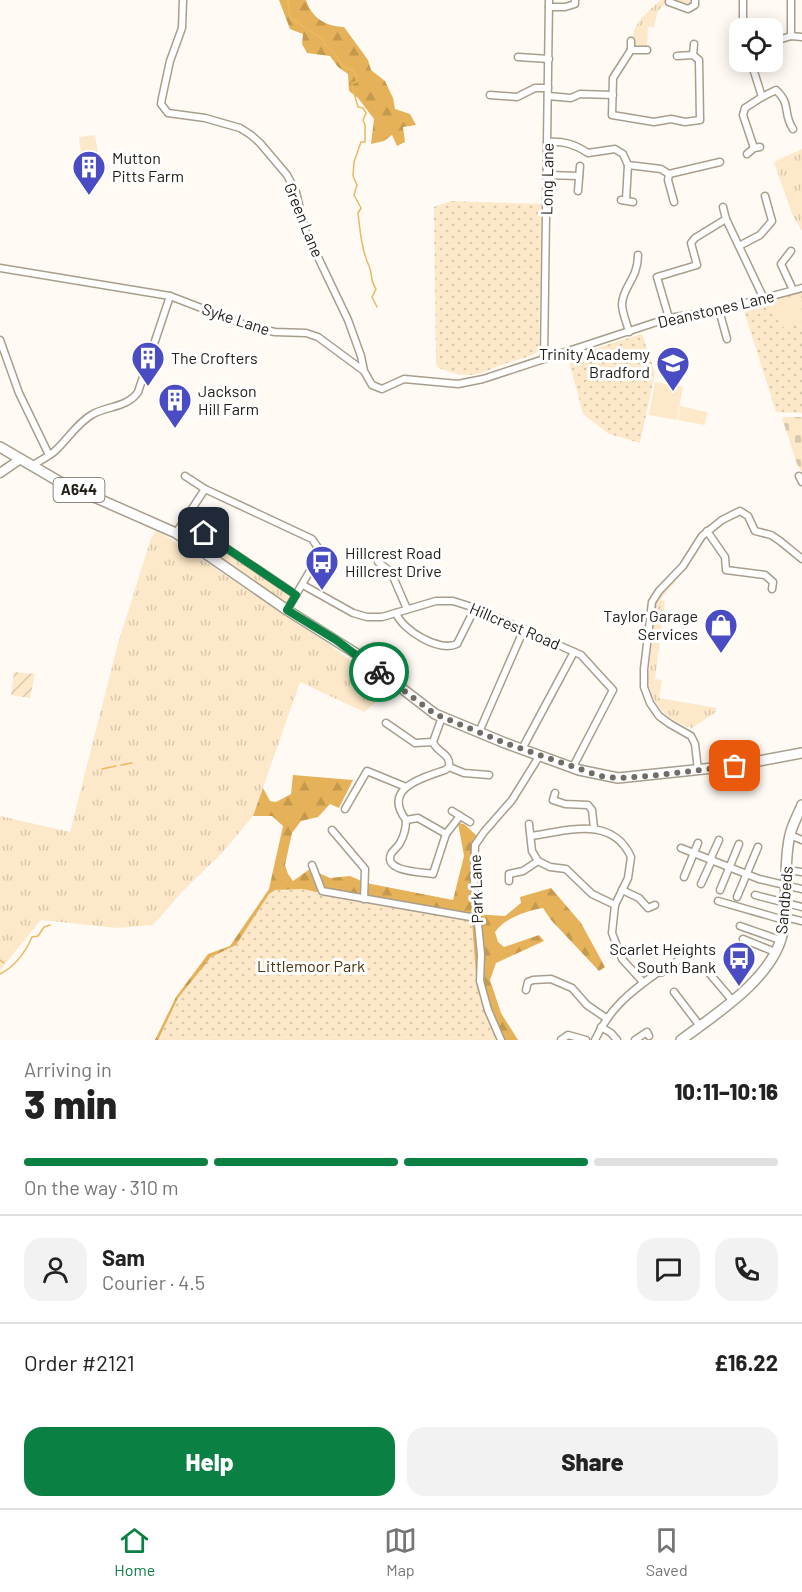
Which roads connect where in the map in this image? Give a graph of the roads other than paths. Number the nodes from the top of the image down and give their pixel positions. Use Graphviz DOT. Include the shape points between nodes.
graph roads {
  1 [pos="183,0"];
  2 [pos="575,0"];
  3 [pos="695,0"];
  4 [pos="743,0"];
  5 [pos="791,0"];
  6 [pos="669,2"];
  7 [pos="549,3"];
  8 [pos="743,18"];
  9 [pos="791,36"];
  10 [pos="802,37"];
  11 [pos="783,39"];
  12 [pos="631,41"];
  13 [pos="694,44"];
  14 [pos="631,50"];
  15 [pos="647,50"];
  16 [pos="693,55"];
  17 [pos="677,56"];
  18 [pos="518,57"];
  19 [pos="549,59"];
  20 [pos="754,72"];
  21 [pos="548,88"];
  22 [pos="490,95"];
  23 [pos="548,96"];
  24 [pos="613,96"];
  25 [pos="762,97"];
  26 [pos="795,101"];
  27 [pos="787,104"];
  28 [pos="792,129"];
  29 [pos="548,142"];
  30 [pos="747,154"];
  31 [pos="720,162"];
  32 [pos="628,165"];
  33 [pos="580,166"];
  34 [pos="669,174"];
  35 [pos="547,175"];
  36 [pos="579,176"];
  37 [pos="578,191"];
  38 [pos="765,196"];
  39 [pos="627,200"];
  40 [pos="674,202"];
  41 [pos="723,207"];
  42 [pos="726,219"];
  43 [pos="739,246"];
  44 [pos="791,251"];
  45 [pos="638,255"];
  46 [pos="0,268"];
  47 [pos="802,288"];
  48 [pos="793,290"];
  49 [pos="170,296"];
  50 [pos="764,299"];
  51 [pos="719,310"];
  52 [pos="669,318"];
  53 [pos="629,332"];
  54 [pos="728,339"];
  55 [pos="0,340"];
  56 [pos="544,358"];
  57 [pos="364,371"];
  58 [pos="0,447"];
  59 [pos="49,455"];
  60 [pos="20,460"];
  61 [pos="32,466"];
  62 [pos="0,473"];
  63 [pos="186,476"];
  64 [pos="206,489"];
  65 [pos="186,520"];
  66 [pos="707,531"];
  67 [pos="176,533"];
  68 [pos="378,553"];
  69 [pos="802,559"];
  70 [pos="378,562"];
  71 [pos="371,565"];
  72 [pos="775,583"];
  73 [pos="303,585"];
  74 [pos="296,595"];
  75 [pos="475,608"];
  76 [pos="407,609"];
  77 [pos="287,610"];
  78 [pos="396,613"];
  79 [pos="524,629"];
  80 [pos="574,652"];
  81 [pos="442,717"];
  82 [pos="386,723"];
  83 [pos="479,732"];
  84 [pos="433,742"];
  85 [pos="522,749"];
  86 [pos="802,753"];
  87 [pos="540,755"];
  88 [pos="449,767"];
  89 [pos="573,767"];
  90 [pos="698,770"];
  91 [pos="486,777"];
  92 [pos="406,786"];
  93 [pos="555,793"];
  94 [pos="802,805"];
  95 [pos="345,809"];
  96 [pos="452,811"];
  97 [pos="460,816"];
  98 [pos="406,819"];
  99 [pos="470,822"];
  100 [pos="529,824"];
  101 [pos="594,828"];
  102 [pos="332,830"];
  103 [pos="446,834"];
  104 [pos="790,835"];
  105 [pos="531,836"];
  106 [pos="719,840"];
  107 [pos="802,840"];
  108 [pos="698,843"];
  109 [pos="739,844"];
  110 [pos="758,847"];
  111 [pos="681,848"];
  112 [pos="694,853"];
  113 [pos="711,860"];
  114 [pos="538,861"];
  115 [pos="312,865"];
  116 [pos="729,867"];
  117 [pos="787,870"];
  118 [pos="802,872"];
  119 [pos="746,874"];
  120 [pos="684,877"];
  121 [pos="509,881"];
  122 [pos="701,884"];
  123 [pos="787,887"];
  124 [pos="622,890"];
  125 [pos="720,890"];
  126 [pos="802,890"];
  127 [pos="755,895"];
  128 [pos="737,897"];
  129 [pos="364,899"];
  130 [pos="718,901"];
  131 [pos="785,903"];
  132 [pos="615,905"];
  133 [pos="655,905"];
  134 [pos="802,907"];
  135 [pos="476,918"];
  136 [pos="784,919"];
  137 [pos="802,921"];
  138 [pos="740,926"];
  139 [pos="742,939"];
  140 [pos="780,940"];
  141 [pos="689,952"];
  142 [pos="775,952"];
  143 [pos="704,967"];
  144 [pos="644,982"];
  145 [pos="526,990"];
  146 [pos="674,993"];
  147 [pos="732,1000"];
  148 [pos="606,1018"];
  149 [pos="700,1026"];
  150 [pos="601,1027"];
  151 [pos="649,1036"];
  152 [pos="501,1040"];
  153 [pos="561,1040"];
  154 [pos="586,1040"];
  155 [pos="595,1040"];
  156 [pos="616,1040"];
  157 [pos="635,1040"];
  158 [pos="681,1040"];
  1 -- 57 [label="street, Green Lane" via="182,28 162,98 164,109 240,129 276,161 296,192 305,230 348,320"];
  2 -- 7 [label="street" via="575,4 565,7"];
  3 -- 6 [label="street" via="695,5 688,9"];
  4 -- 8 [label="street"];
  5 -- 9 [label="street"];
  7 -- 19 [label="street, Long Lane"];
  9 -- 10 [label="street"];
  9 -- 11 [label="street"];
  12 -- 14 [label="street"];
  13 -- 16 [label="street"];
  14 -- 15 [label="street"];
  14 -- 24 [label="street" via="613,78"];
  16 -- 17 [label="street"];
  16 -- 24 [label="street" via="699,60 699,120 654,122 612,116"];
  18 -- 19 [label="street"];
  19 -- 21 [label="street, Long Lane"];
  20 -- 25 [label="street"];
  21 -- 22 [label="street" via="535,88 517,97"];
  21 -- 23 [label="street, Long Lane"];
  23 -- 24 [label="street"];
  23 -- 29 [label="street, Long Lane"];
  25 -- 27 [label="street" via="776,90"];
  25 -- 30 [label="street" via="745,108 743,115 757,147"];
  26 -- 27 [label="street"];
  27 -- 28 [label="street" via="786,119"];
  29 -- 32 [label="street" via="562,141 588,153 615,148"];
  29 -- 35 [label="street, Long Lane"];
  31 -- 34 [label="street"];
  32 -- 34 [label="street" via="661,169"];
  32 -- 39 [label="street"];
  33 -- 36 [label="street"];
  34 -- 40 [label="street"];
  35 -- 36 [label="street"];
  35 -- 56 [label="street, Long Lane"];
  36 -- 37 [label="street"];
  38 -- 43 [label="street" via="772,221 760,235"];
  41 -- 42 [label="street"];
  42 -- 43 [label="street"];
  42 -- 52 [label="street" via="695,238 692,243 697,265 657,277"];
  43 -- 50 [label="street"];
  44 -- 48 [label="street" via="781,264"];
  45 -- 53 [label="street" via="638,268 622,305"];
  46 -- 49 [label="street, Syke Lane"];
  47 -- 48 [label="street, Deanstones Lane"];
  48 -- 50 [label="street, Deanstones Lane"];
  49 -- 57 [label="street, Syke Lane" via="248,326 318,337"];
  49 -- 59 [label="street" via="135,397 94,414"];
  50 -- 51 [label="street, Deanstones Lane"];
  51 -- 52 [label="street, Deanstones Lane"];
  51 -- 54 [label="street"];
  52 -- 53 [label="street, Deanstones Lane"];
  53 -- 56 [label="street, Deanstones Lane"];
  55 -- 59 [label="street" via="19,393"];
  56 -- 57 [label="street, Deanstones Lane" via="458,384 404,379 382,389 372,385"];
  58 -- 60 [label="main road, A644"];
  59 -- 61 [label="street"];
  60 -- 61 [label="main road, A644"];
  60 -- 62 [label="street"];
  61 -- 67 [label="main road, A644"];
  63 -- 64 [label="street"];
  64 -- 65 [label="street"];
  64 -- 73 [label="street" via="312,539 321,552"];
  65 -- 67 [label="street"];
  65 -- 74 [label="street"];
  66 -- 69 [label="street" via="740,511 748,516 755,531 771,535"];
  66 -- 72 [label="street" via="725,557 726,570 765,575"];
  66 -- 90 [label="street" via="652,602 644,669 644,687 650,703 666,722 691,736"];
  67 -- 77 [label="main road, A644"];
  68 -- 70 [label="street"];
  70 -- 71 [label="street"];
  70 -- 76 [label="street" via="391,572"];
  73 -- 74 [label="street"];
  73 -- 78 [label="street, Hillcrest Road" via="366,617"];
  74 -- 77 [label="street"];
  75 -- 76 [label="street, Hillcrest Road" via="453,601 436,601"];
  75 -- 78 [label="street" via="457,645 449,648 405,629"];
  75 -- 79 [label="street, Hillcrest Road"];
  76 -- 78 [label="street, Hillcrest Road"];
  77 -- 81 [label="main road, A644" via="336,640"];
  79 -- 80 [label="street, Hillcrest Road"];
  79 -- 83 [label="street"];
  80 -- 85 [label="street"];
  80 -- 89 [label="street, Hillcrest Road" via="613,690"];
  81 -- 83 [label="main road, A644"];
  81 -- 84 [label="street"];
  82 -- 84 [label="street" via="415,743"];
  83 -- 85 [label="main road, A644"];
  84 -- 88 [label="street" via="450,760"];
  85 -- 87 [label="main road, A644"];
  86 -- 90 [label="main road, A644"];
  87 -- 89 [label="main road, A644"];
  87 -- 135 [label="street, Park Lane" via="512,800 475,845"];
  88 -- 91 [label="street"];
  88 -- 92 [label="street"];
  89 -- 90 [label="main road, A644" via="618,778"];
  92 -- 95 [label="street" via="367,771"];
  92 -- 98 [label="street" via="399,807"];
  93 -- 101 [label="street" via="553,800 588,805"];
  94 -- 104 [label="main road, Sandbeds"];
  96 -- 97 [label="street"];
  97 -- 99 [label="street"];
  97 -- 103 [label="street"];
  98 -- 103 [label="street" via="418,818"];
  98 -- 103 [label="street" via="400,842 391,853 396,869 433,874"];
  100 -- 105 [label="street"];
  101 -- 105 [label="street"];
  101 -- 124 [label="street" via="620,839 631,857"];
  102 -- 129 [label="street" via="365,869"];
  104 -- 107 [label="street"];
  104 -- 117 [label="main road, Sandbeds"];
  105 -- 114 [label="street" via="532,851"];
  106 -- 113 [label="street"];
  108 -- 112 [label="street"];
  109 -- 116 [label="street"];
  110 -- 119 [label="street"];
  111 -- 112 [label="street"];
  112 -- 113 [label="street"];
  112 -- 120 [label="street"];
  113 -- 116 [label="street"];
  113 -- 122 [label="street"];
  114 -- 121 [label="street" via="509,874"];
  114 -- 132 [label="street" via="567,869 592,894"];
  115 -- 129 [label="street" via="322,891"];
  116 -- 119 [label="street"];
  116 -- 125 [label="street"];
  117 -- 118 [label="street"];
  117 -- 123 [label="main road, Sandbeds"];
  119 -- 123 [label="street"];
  119 -- 128 [label="street"];
  123 -- 126 [label="street"];
  123 -- 131 [label="main road, Sandbeds"];
  124 -- 132 [label="street"];
  124 -- 133 [label="street" via="639,898 648,908"];
  127 -- 131 [label="street"];
  129 -- 135 [label="street"];
  130 -- 136 [label="street"];
  131 -- 134 [label="street"];
  131 -- 136 [label="main road, Sandbeds"];
  132 -- 144 [label="street" via="612,925 617,950"];
  135 -- 152 [label="street, Park Lane" via="480,981"];
  136 -- 137 [label="street"];
  136 -- 140 [label="main road, Sandbeds"];
  138 -- 140 [label="street"];
  139 -- 142 [label="street"];
  140 -- 142 [label="main road, Sandbeds"];
  141 -- 144 [label="street"];
  142 -- 147 [label="main road, Sandbeds" via="761,976"];
  143 -- 147 [label="street"];
  144 -- 148 [label="street"];
  145 -- 148 [label="street" via="528,982 551,979 572,988"];
  146 -- 149 [label="street"];
  147 -- 149 [label="main road, Sandbeds"];
  148 -- 150 [label="street"];
  149 -- 158 [label="main road, Sandbeds"];
  150 -- 155 [label="street"];
  150 -- 156 [label="street"];
  151 -- 157 [label="street" via="647,1032"];
  153 -- 154 [label="street" via="568,1035"];
}
